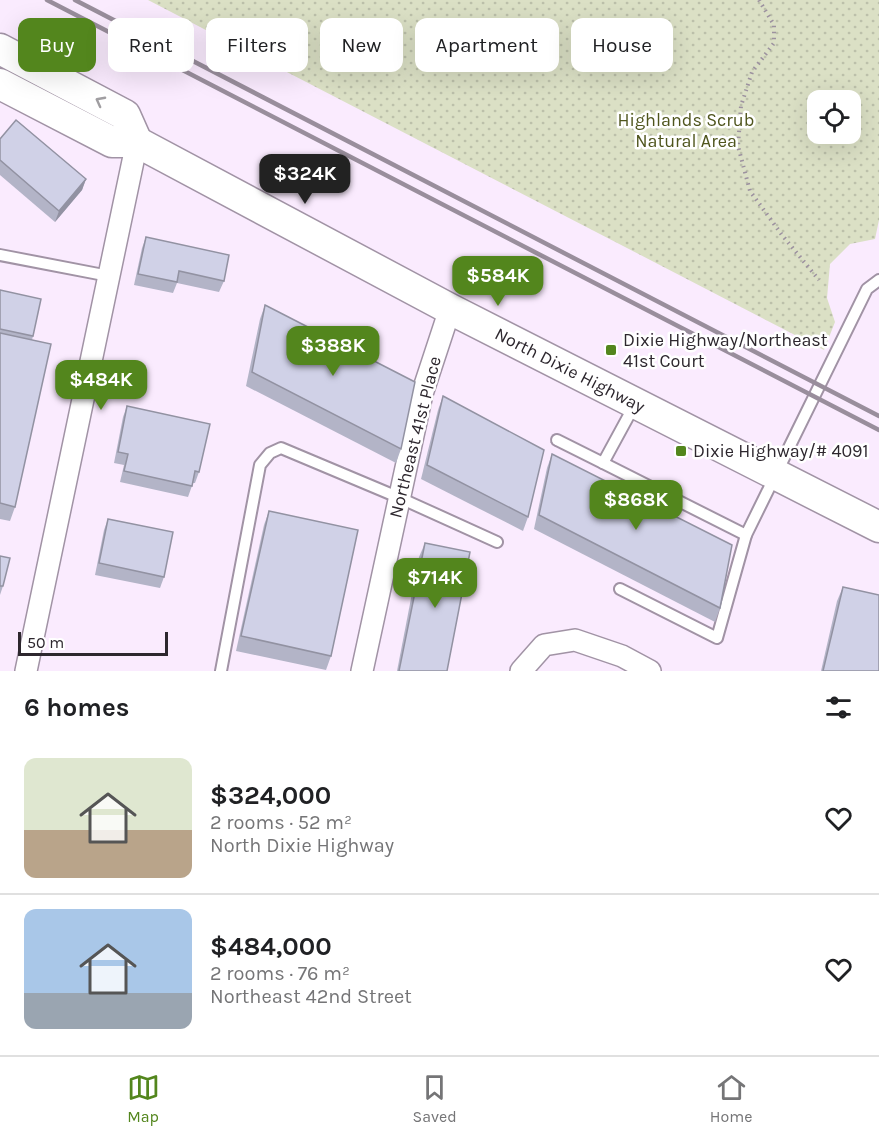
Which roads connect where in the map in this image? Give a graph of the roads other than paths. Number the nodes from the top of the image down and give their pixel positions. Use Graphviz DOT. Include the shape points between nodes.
graph roads {
  1 [pos="0,49"];
  2 [pos="0,84"];
  3 [pos="137,142"];
  4 [pos="0,255"];
  5 [pos="109,276"];
  6 [pos="879,280"];
  7 [pos="450,309"];
  8 [pos="635,403"];
  9 [pos="557,440"];
  10 [pos="603,463"];
  11 [pos="775,474"];
  12 [pos="400,498"];
  13 [pos="879,527"];
  14 [pos="746,535"];
  15 [pos="497,542"];
  16 [pos="620,589"];
  17 [pos="26,671"];
  18 [pos="221,671"];
  19 [pos="362,671"];
  20 [pos="521,671"];
  21 [pos="650,671"];
  3 -- 1 [label="main road, one-way" via="125,115"];
  2 -- 3 [label="main road, North Dixie Highway" via="112,142"];
  3 -- 5 [label="street"];
  3 -- 7 [label="main road, North Dixie Highway"];
  4 -- 5 [label="lane"];
  5 -- 17 [label="street"];
  6 -- 11 [label="lane" via="867,289"];
  7 -- 8 [label="main road, North Dixie Highway"];
  7 -- 12 [label="street, Northeast 41st Place" via="422,394"];
  8 -- 10 [label="lane"];
  8 -- 11 [label="main road, North Dixie Highway"];
  9 -- 10 [label="lane"];
  10 -- 14 [label="lane"];
  11 -- 13 [label="main road, North Dixie Highway"];
  11 -- 14 [label="lane"];
  12 -- 15 [label="lane"];
  12 -- 18 [label="lane" via="281,448 270,453 260,465"];
  12 -- 19 [label="street, Northeast 41st Place"];
  14 -- 16 [label="lane" via="717,638"];
  20 -- 21 [label="street" via="544,645 574,640 622,656"];
}
